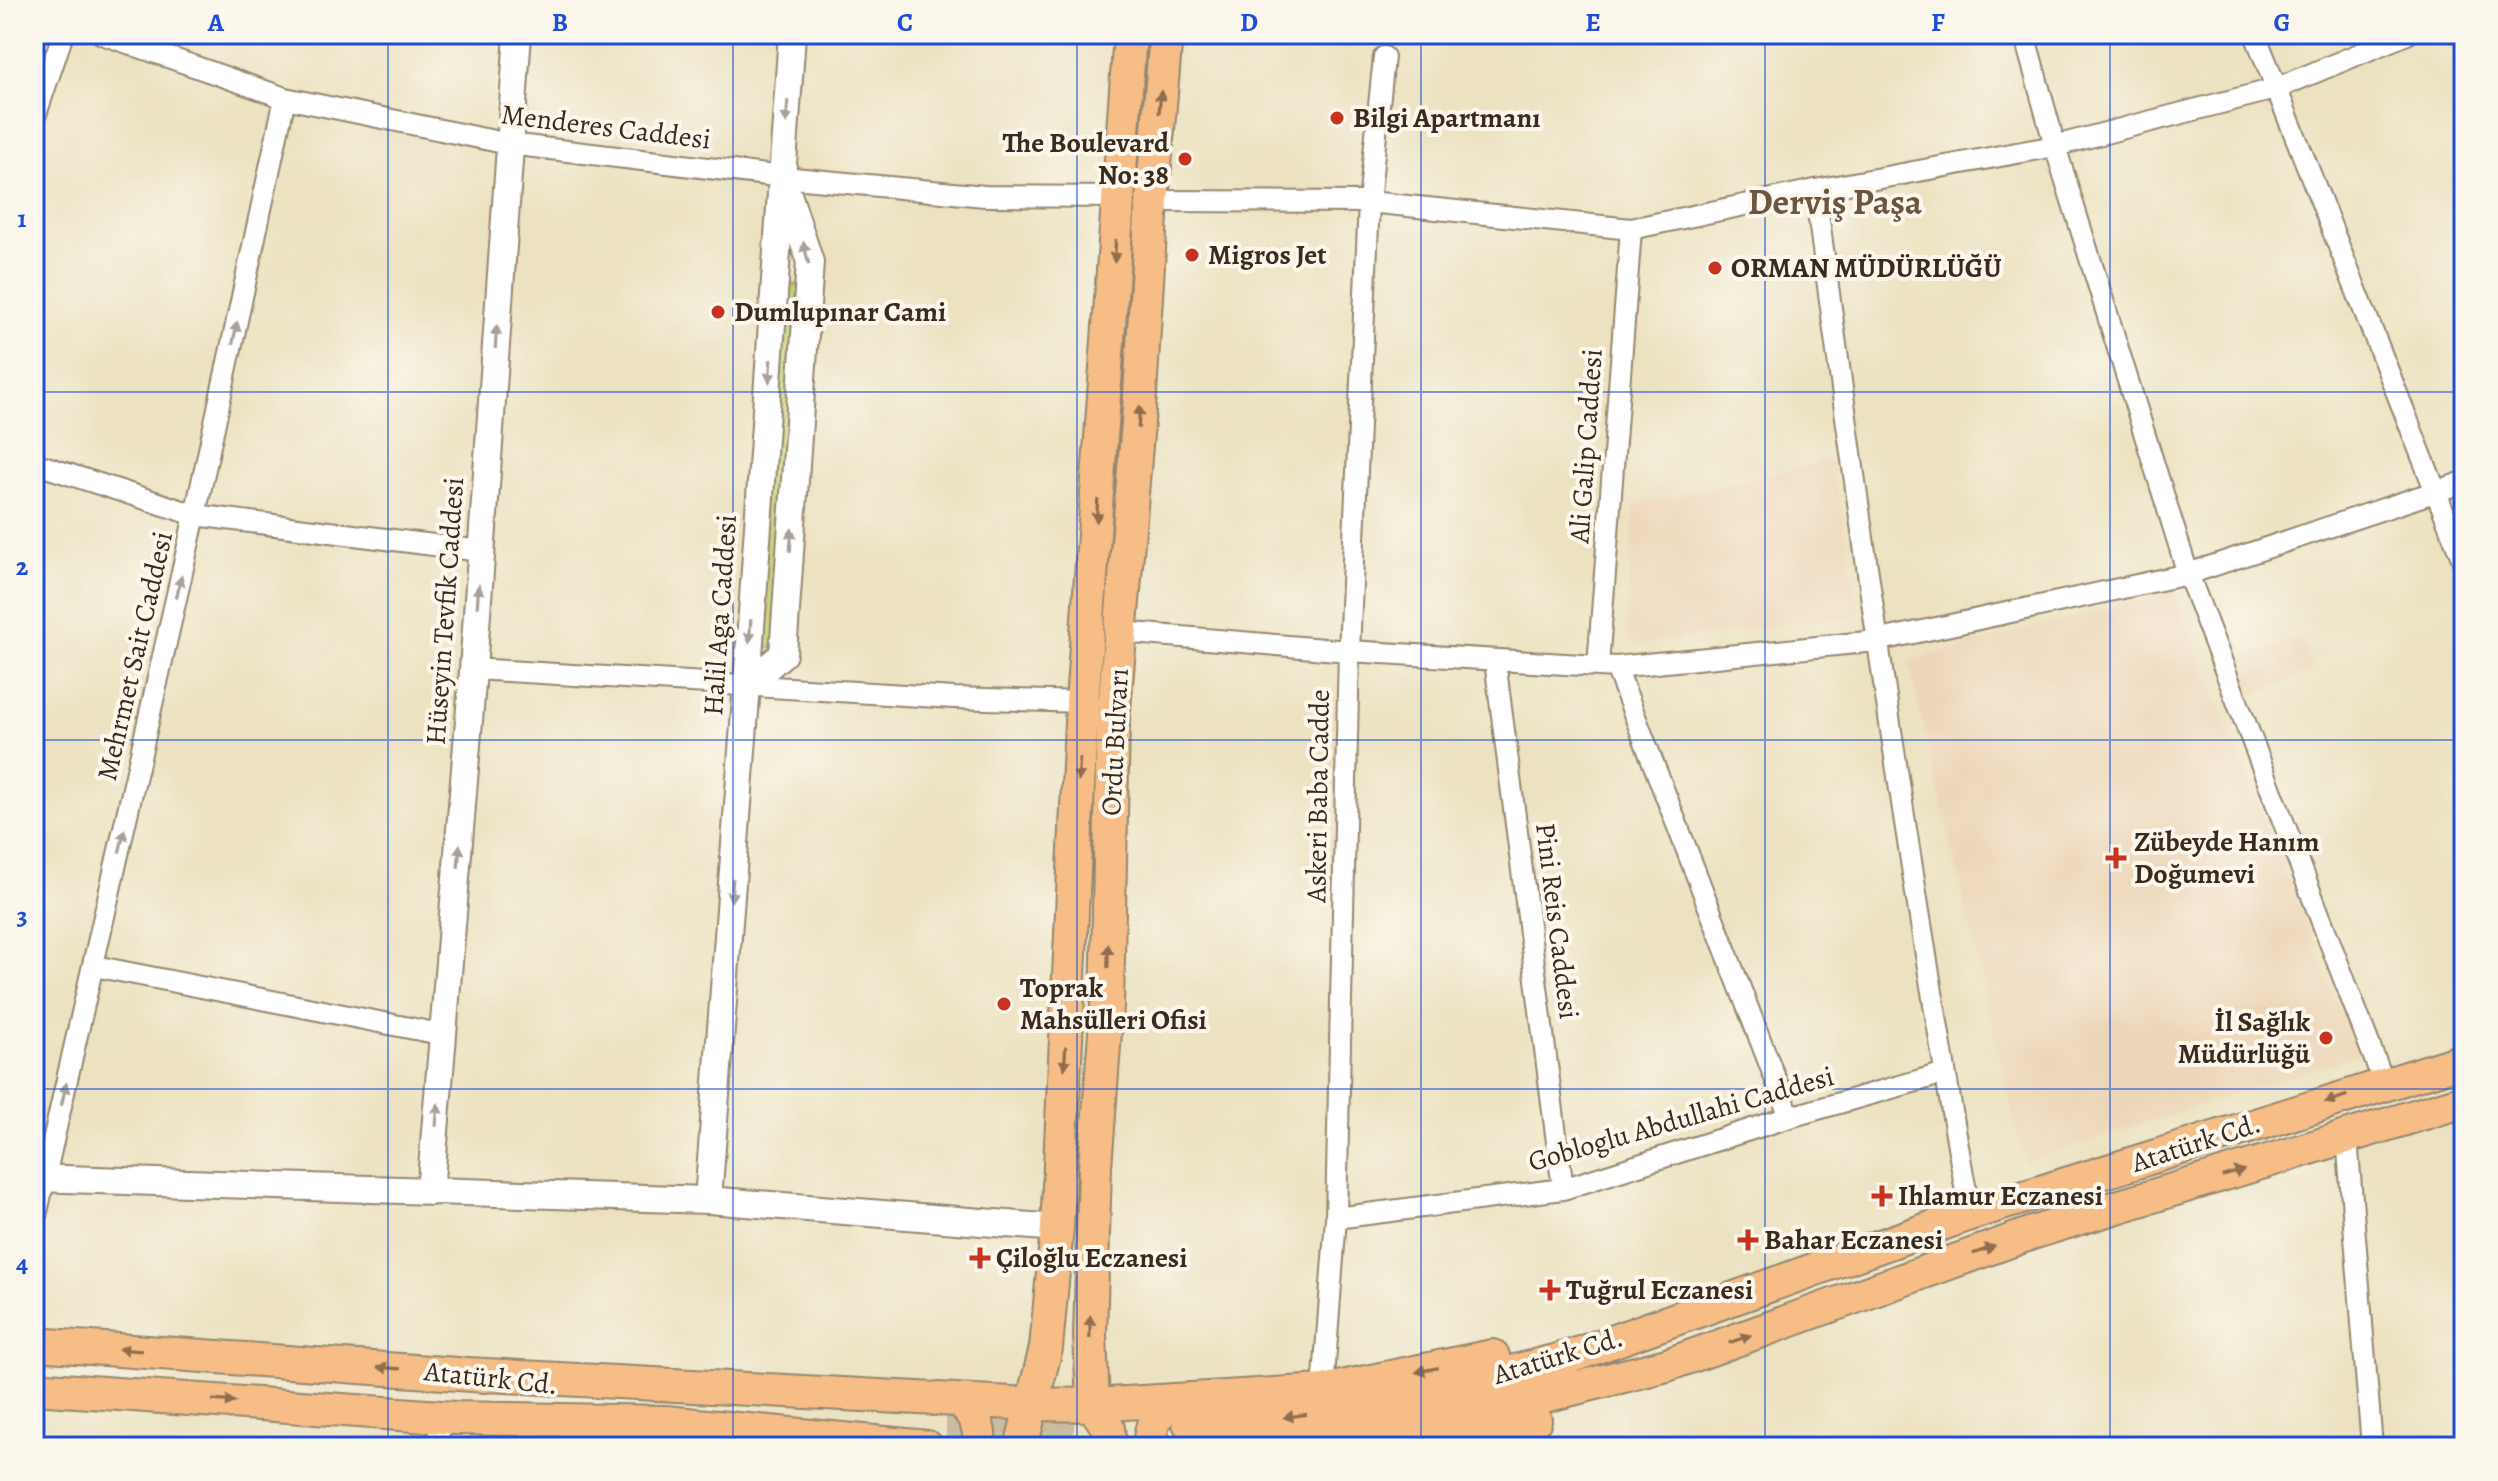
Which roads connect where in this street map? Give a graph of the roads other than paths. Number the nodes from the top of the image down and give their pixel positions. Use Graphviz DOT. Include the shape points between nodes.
graph roads {
  1 [pos="63,34"];
  2 [pos="102,34"];
  3 [pos="518,34"];
  4 [pos="792,34"];
  5 [pos="1130,34"];
  6 [pos="1166,34"];
  7 [pos="2024,34"];
  8 [pos="2255,34"];
  9 [pos="2407,34"];
  10 [pos="1384,57"];
  11 [pos="2275,89"];
  12 [pos="285,98"];
  13 [pos="34,120"];
  14 [pos="509,144"];
  15 [pos="2055,146"];
  16 [pos="783,177"];
  17 [pos="1815,190"];
  18 [pos="1118,197"];
  19 [pos="1152,201"];
  20 [pos="1369,202"];
  21 [pos="1631,229"];
  22 [pos="34,463"];
  23 [pos="2464,482"];
  24 [pos="2435,493"];
  25 [pos="195,515"];
  26 [pos="481,551"];
  27 [pos="2464,563"];
  28 [pos="2188,574"];
  29 [pos="1121,632"];
  30 [pos="1876,641"];
  31 [pos="1349,651"];
  32 [pos="1495,661"];
  33 [pos="1607,667"];
  34 [pos="473,669"];
  35 [pos="747,685"];
  36 [pos="1082,702"];
  37 [pos="94,966"];
  38 [pos="445,1035"];
  39 [pos="2464,1044"];
  40 [pos="2464,1060"];
  41 [pos="1945,1073"];
  42 [pos="2384,1083"];
  43 [pos="2464,1101"];
  44 [pos="2464,1115"];
  45 [pos="1790,1117"];
  46 [pos="2347,1138"];
  47 [pos="39,1179"];
  48 [pos="1563,1189"];
  49 [pos="430,1192"];
  50 [pos="708,1200"];
  51 [pos="1970,1214"];
  52 [pos="1336,1218"];
  53 [pos="34,1225"];
  54 [pos="1057,1228"];
  55 [pos="1668,1320"];
  56 [pos="34,1344"];
  57 [pos="1667,1365"];
  58 [pos="34,1388"];
  59 [pos="1323,1391"];
  60 [pos="1032,1404"];
  61 [pos="1093,1405"];
  62 [pos="954,1411"];
  63 [pos="1180,1412"];
  64 [pos="444,1427"];
  65 [pos="660,1447"];
  66 [pos="927,1447"];
  67 [pos="978,1447"];
  68 [pos="1021,1447"];
  69 [pos="1110,1447"];
  70 [pos="1150,1447"];
  71 [pos="1223,1447"];
  72 [pos="1423,1447"];
  73 [pos="2372,1447"];
  1 -- 13 [label="street"];
  2 -- 12 [label="street, Menderes Caddesi"];
  3 -- 14 [label="street, Hüseyin Tevfik Caddesi"];
  4 -- 16 [label="street, Halil Aga Caddesi, one-way"];
  5 -- 18 [label="main road, Ordu Bulvarı"];
  19 -- 6 [label="main road, Ordu Bulvarı, one-way"];
  7 -- 15 [label="street"];
  8 -- 11 [label="street"];
  9 -- 11 [label="street"];
  10 -- 20 [label="street, Askeri Baba Cadde"];
  11 -- 15 [label="street"];
  11 -- 24 [label="street"];
  12 -- 14 [label="street, Menderes Caddesi"];
  25 -- 12 [label="street, Mehrmet Sait Caddesi, one-way"];
  14 -- 16 [label="street, Menderes Caddesi"];
  26 -- 14 [label="street, Hüseyin Tevfik Caddesi, one-way"];
  15 -- 17 [label="street"];
  15 -- 28 [label="street"];
  16 -- 18 [label="street, Menderes Caddesi" via="985,196"];
  16 -- 35 [label="street, Halil Aga Caddesi"];
  17 -- 21 [label="street"];
  17 -- 30 [label="street"];
  18 -- 36 [label="main road, Ordu Bulvarı, one-way"];
  19 -- 20 [label="street"];
  29 -- 19 [label="main road, Ordu Bulvarı, one-way"];
  20 -- 21 [label="street"];
  20 -- 31 [label="street, Askeri Baba Cadde"];
  21 -- 33 [label="street, Ali Galip Caddesi"];
  22 -- 25 [label="street"];
  23 -- 24 [label="street"];
  24 -- 27 [label="street"];
  24 -- 28 [label="street"];
  25 -- 26 [label="street"];
  37 -- 25 [label="street, Mehrmet Sait Caddesi, one-way"];
  34 -- 26 [label="street, Hüseyin Tevfik Caddesi, one-way"];
  28 -- 30 [label="street"];
  28 -- 42 [label="street"];
  29 -- 31 [label="street"];
  61 -- 29 [label="main road, Ordu Bulvarı, one-way" via="1095,1167 1107,1006 1113,721"];
  30 -- 33 [label="street"];
  30 -- 41 [label="street"];
  31 -- 32 [label="street"];
  31 -- 52 [label="street, Askeri Baba Cadde"];
  32 -- 33 [label="street"];
  32 -- 48 [label="street, Pini Reis Caddesi"];
  33 -- 45 [label="street"];
  34 -- 35 [label="street"];
  38 -- 34 [label="street, Hüseyin Tevfik Caddesi, one-way"];
  35 -- 36 [label="street"];
  35 -- 50 [label="street, Halil Aga Caddesi, one-way"];
  36 -- 54 [label="main road, Ordu Bulvarı, one-way"];
  37 -- 38 [label="street"];
  47 -- 37 [label="street, Mehrmet Sait Caddesi, one-way"];
  49 -- 38 [label="street, Hüseyin Tevfik Caddesi, one-way"];
  39 -- 42 [label="main road"];
  40 -- 42 [label="main road, Atatürk Cd."];
  41 -- 45 [label="street, Gobloglu Abdullahi Caddesi"];
  41 -- 51 [label="street"];
  42 -- 51 [label="main road, Atatürk Cd., one-way"];
  43 -- 46 [label="main road, Atatürk Cd."];
  44 -- 46 [label="main road"];
  45 -- 48 [label="street, Gobloglu Abdullahi Caddesi"];
  57 -- 46 [label="main road, Atatürk Cd., one-way" via="2035,1232"];
  46 -- 73 [label="street"];
  47 -- 49 [label="street"];
  47 -- 53 [label="street, Mehrmet Sait Caddesi"];
  48 -- 52 [label="street, Gobloglu Abdullahi Caddesi"];
  49 -- 50 [label="street"];
  50 -- 54 [label="street"];
  51 -- 55 [label="main road, Atatürk Cd."];
  52 -- 59 [label="street, Askeri Baba Cadde"];
  54 -- 60 [label="main road, Ordu Bulvarı" via="1046,1348"];
  55 -- 59 [label="main road, one-way"];
  55 -- 63 [label="main road, Atatürk Cd., one-way" via="1569,1357 1426,1394 1288,1418"];
  62 -- 56 [label="main road, Atatürk Cd., one-way"];
  57 -- 71 [label="main road, Atatürk Cd." via="1401,1426"];
  57 -- 72 [label="main road" via="1564,1414"];
  58 -- 64 [label="main road, Atatürk Cd., one-way"];
  59 -- 63 [label="main road"];
  60 -- 61 [label="main road, Atatürk Cd."];
  60 -- 62 [label="main road, Atatürk Cd."];
  60 -- 68 [label="main road, Ordu Bulvarı"];
  61 -- 63 [label="main road, Atatürk Cd."];
  61 -- 69 [label="main road, Ordu Bulvarı" via="1108,1428"];
  62 -- 67 [label="main road" via="976,1420"];
  63 -- 70 [label="main road" via="1159,1411 1151,1426"];
  64 -- 65 [label="main road"];
  64 -- 66 [label="main road, Atatürk Cd." via="666,1422"];
}
